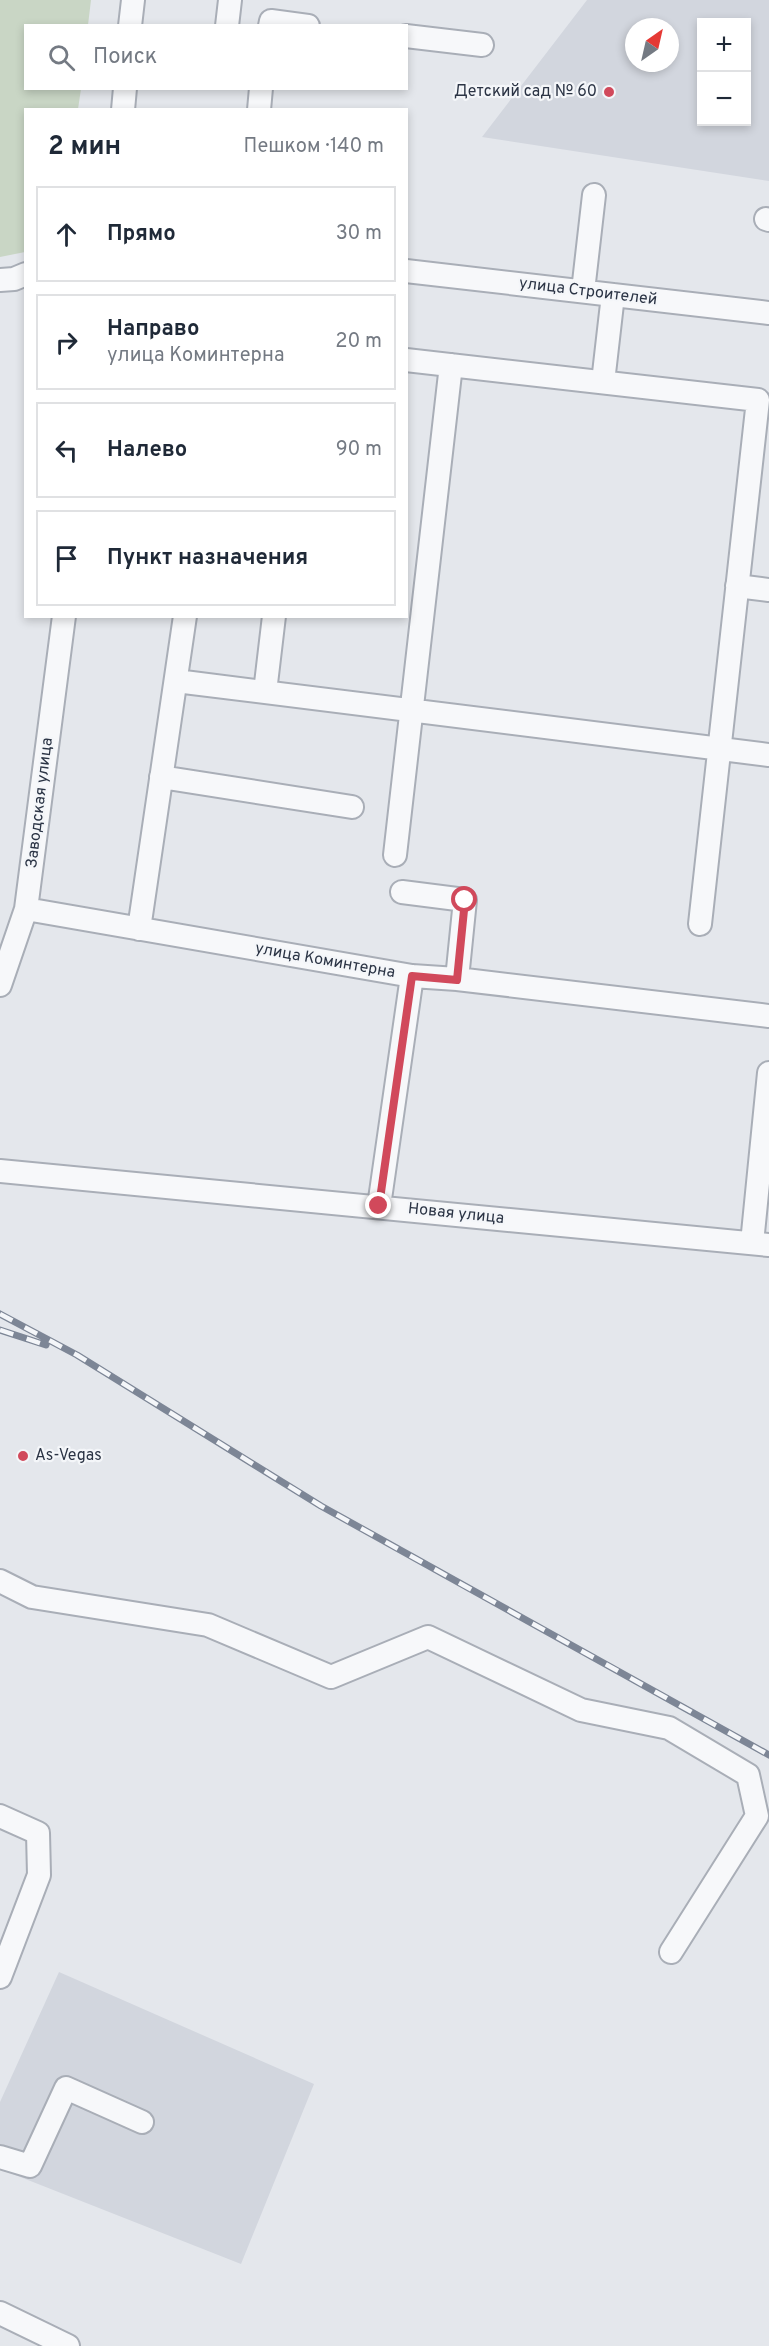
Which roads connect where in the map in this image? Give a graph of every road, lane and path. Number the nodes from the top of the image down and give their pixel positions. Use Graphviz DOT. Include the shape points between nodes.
graph roads {
  1 [pos="133,0"];
  2 [pos="230,0"];
  3 [pos="130,24"];
  4 [pos="227,24"];
  5 [pos="270,24"];
  6 [pos="293,24"];
  7 [pos="408,36"];
  8 [pos="482,45"];
  9 [pos="125,90"];
  10 [pos="261,90"];
  11 [pos="123,108"];
  12 [pos="259,108"];
  13 [pos="594,195"];
  14 [pos="408,271"];
  15 [pos="24,275"];
  16 [pos="0,280"];
  17 [pos="583,291"];
  18 [pos="613,295"];
  19 [pos="769,313"];
  20 [pos="408,360"];
  21 [pos="451,365"];
  22 [pos="603,382"];
  23 [pos="764,400"];
  24 [pos="737,586"];
  25 [pos="769,590"];
  26 [pos="64,618"];
  27 [pos="185,618"];
  28 [pos="273,618"];
  29 [pos="176,681"];
  30 [pos="265,692"];
  31 [pos="411,710"];
  32 [pos="720,748"];
  33 [pos="769,755"];
  34 [pos="161,777"];
  35 [pos="352,807"];
  36 [pos="395,855"];
  37 [pos="402,892"];
  38 [pos="26,909"];
  39 [pos="700,924"];
  40 [pos="139,929"];
  41 [pos="412,976"];
  42 [pos="457,980"];
  43 [pos="0,985"];
  44 [pos="769,1016"];
  45 [pos="769,1073"];
  46 [pos="0,1171"];
  47 [pos="379,1206"];
  48 [pos="761,1244"];
  49 [pos="0,1581"];
  50 [pos="0,1816"];
  51 [pos="671,1952"];
  52 [pos="0,1977"];
  53 [pos="142,2122"];
  54 [pos="0,2157"];
  55 [pos="0,2313"];
  56 [pos="68,2346"];
  1 -- 3 [label="street"];
  2 -- 4 [label="street"];
  5 -- 6 [label="street"];
  7 -- 8 [label="street"];
  9 -- 11 [label="street"];
  10 -- 12 [label="street"];
  13 -- 17 [label="street"];
  14 -- 17 [label="street, улица Строителей"];
  15 -- 16 [label="street"];
  17 -- 18 [label="street, улица Строителей"];
  18 -- 19 [label="street, улица Строителей"];
  18 -- 22 [label="street"];
  20 -- 21 [label="street"];
  21 -- 22 [label="street"];
  21 -- 31 [label="street"];
  22 -- 23 [label="street"];
  23 -- 24 [label="street"];
  24 -- 25 [label="street"];
  24 -- 32 [label="street"];
  26 -- 38 [label="street, Заводская улица"];
  27 -- 29 [label="street"];
  28 -- 30 [label="street"];
  29 -- 30 [label="street"];
  29 -- 34 [label="street"];
  30 -- 31 [label="street"];
  31 -- 32 [label="street"];
  31 -- 36 [label="street"];
  32 -- 33 [label="street"];
  32 -- 39 [label="street"];
  34 -- 35 [label="street"];
  34 -- 40 [label="street"];
  37 -- 42 [label="street" via="465,900"];
  38 -- 40 [label="street, улица Коминтерна"];
  38 -- 43 [label="street, Заводская улица"];
  40 -- 41 [label="street, улица Коминтерна"];
  41 -- 42 [label="street, улица Коминтерна"];
  41 -- 47 [label="street"];
  42 -- 44 [label="street, улица Коминтерна"];
  45 -- 48 [label="street"];
  46 -- 47 [label="street, Новая улица"];
  47 -- 48 [label="street, Новая улица"];
  49 -- 51 [label="street" via="32,1597 208,1625 331,1677 428,1637 580,1710 669,1728 748,1775 756,1816"];
  50 -- 52 [label="street" via="38,1833 39,1875"];
  53 -- 54 [label="street" via="66,2088 30,2166"];
  55 -- 56 [label="street"];
}
